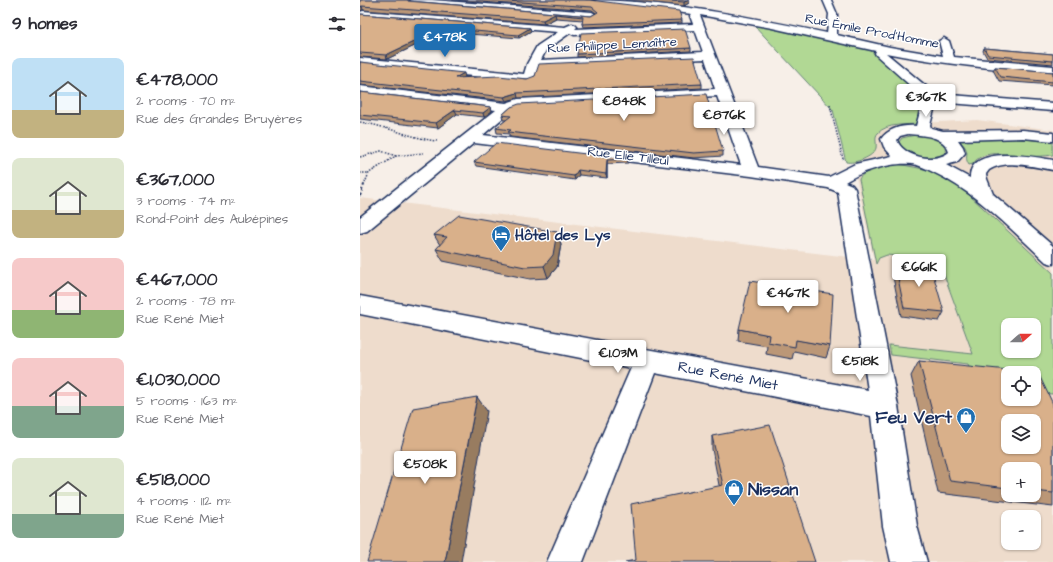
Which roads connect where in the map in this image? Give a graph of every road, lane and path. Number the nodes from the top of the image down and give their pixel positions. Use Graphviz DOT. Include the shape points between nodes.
graph roads {
  1 [pos="591,0"];
  2 [pos="827,0"];
  3 [pos="412,2"];
  4 [pos="616,2"];
  5 [pos="706,4"];
  6 [pos="695,11"];
  7 [pos="361,14"];
  8 [pos="592,15"];
  9 [pos="700,27"];
  10 [pos="573,30"];
  11 [pos="832,37"];
  12 [pos="944,41"];
  13 [pos="882,49"];
  14 [pos="710,55"];
  15 [pos="360,61"];
  16 [pos="950,61"];
  17 [pos="533,64"];
  18 [pos="1053,70"];
  19 [pos="528,78"];
  20 [pos="360,90"];
  21 [pos="723,92"];
  22 [pos="939,98"];
  23 [pos="513,105"];
  24 [pos="830,105"];
  25 [pos="1053,107"];
  26 [pos="360,122"];
  27 [pos="924,131"];
  28 [pos="940,136"];
  29 [pos="1053,138"];
  30 [pos="464,143"];
  31 [pos="890,145"];
  32 [pos="956,155"];
  33 [pos="396,156"];
  34 [pos="360,157"];
  35 [pos="919,161"];
  36 [pos="875,162"];
  37 [pos="1053,165"];
  38 [pos="751,170"];
  39 [pos="360,172"];
  40 [pos="369,173"];
  41 [pos="839,178"];
  42 [pos="984,194"];
  43 [pos="360,196"];
  44 [pos="360,227"];
  45 [pos="1053,257"];
  46 [pos="360,305"];
  47 [pos="647,361"];
  48 [pos="884,406"];
  49 [pos="565,562"];
  50 [pos="909,562"];
  1 -- 4 [label="street, Rue Émile Prod'Homme"];
  2 -- 11 [label="street" via="832,14"];
  3 -- 8 [label="street"];
  4 -- 6 [label="street, Rue Émile Prod'Homme"];
  4 -- 8 [label="street"];
  5 -- 6 [label="street"];
  6 -- 9 [label="street"];
  6 -- 11 [label="street, Rue Émile Prod'Homme"];
  7 -- 10 [label="street"];
  7 -- 10 [label="street" via="391,7"];
  8 -- 10 [label="street"];
  9 -- 10 [label="street"];
  9 -- 14 [label="street"];
  10 -- 17 [label="street" via="541,48"];
  11 -- 13 [label="street, Rue Émile Prod'Homme"];
  12 -- 16 [label="street"];
  13 -- 16 [label="street, Rue Émile Prod'Homme"];
  13 -- 22 [label="street" via="880,53 928,95"];
  14 -- 17 [label="street, Rue Philippe Lemaître" via="568,58"];
  14 -- 21 [label="street"];
  15 -- 19 [label="street"];
  16 -- 18 [label="street, Rue Émile Prod'Homme"];
  17 -- 19 [label="street, Rue Philippe Lemaître"];
  19 -- 23 [label="street, Rue Philippe Lemaître"];
  20 -- 23 [label="street"];
  21 -- 23 [label="street"];
  21 -- 38 [label="street"];
  22 -- 25 [label="street"];
  22 -- 27 [label="street" via="930,99"];
  23 -- 30 [label="street"];
  24 -- 41 [label="path"];
  26 -- 30 [label="path" via="372,123 427,140"];
  27 -- 28 [label="street"];
  27 -- 31 [label="street" via="908,130 895,133 889,139"];
  28 -- 29 [label="street" via="1023,134"];
  28 -- 32 [label="street" via="955,146"];
  30 -- 33 [label="path"];
  30 -- 38 [label="street, Rue Elie Tilleul"];
  30 -- 44 [label="street"];
  31 -- 35 [label="street" via="901,155"];
  31 -- 36 [label="street"];
  32 -- 35 [label="street" via="947,161"];
  32 -- 42 [label="street"];
  33 -- 34 [label="path" via="381,151"];
  33 -- 40 [label="path"];
  35 -- 36 [label="street"];
  35 -- 42 [label="street" via="958,178"];
  36 -- 41 [label="street"];
  37 -- 42 [label="street" via="1007,160 988,163 978,174"];
  38 -- 41 [label="street, Rue Elie Tilleul"];
  39 -- 40 [label="path"];
  40 -- 43 [label="path"];
  41 -- 48 [label="street" via="846,188"];
  42 -- 45 [label="street"];
  46 -- 47 [label="street, Rue René Miet"];
  47 -- 48 [label="street, Rue René Miet"];
  47 -- 49 [label="street"];
  48 -- 50 [label="street" via="900,526"];
}
